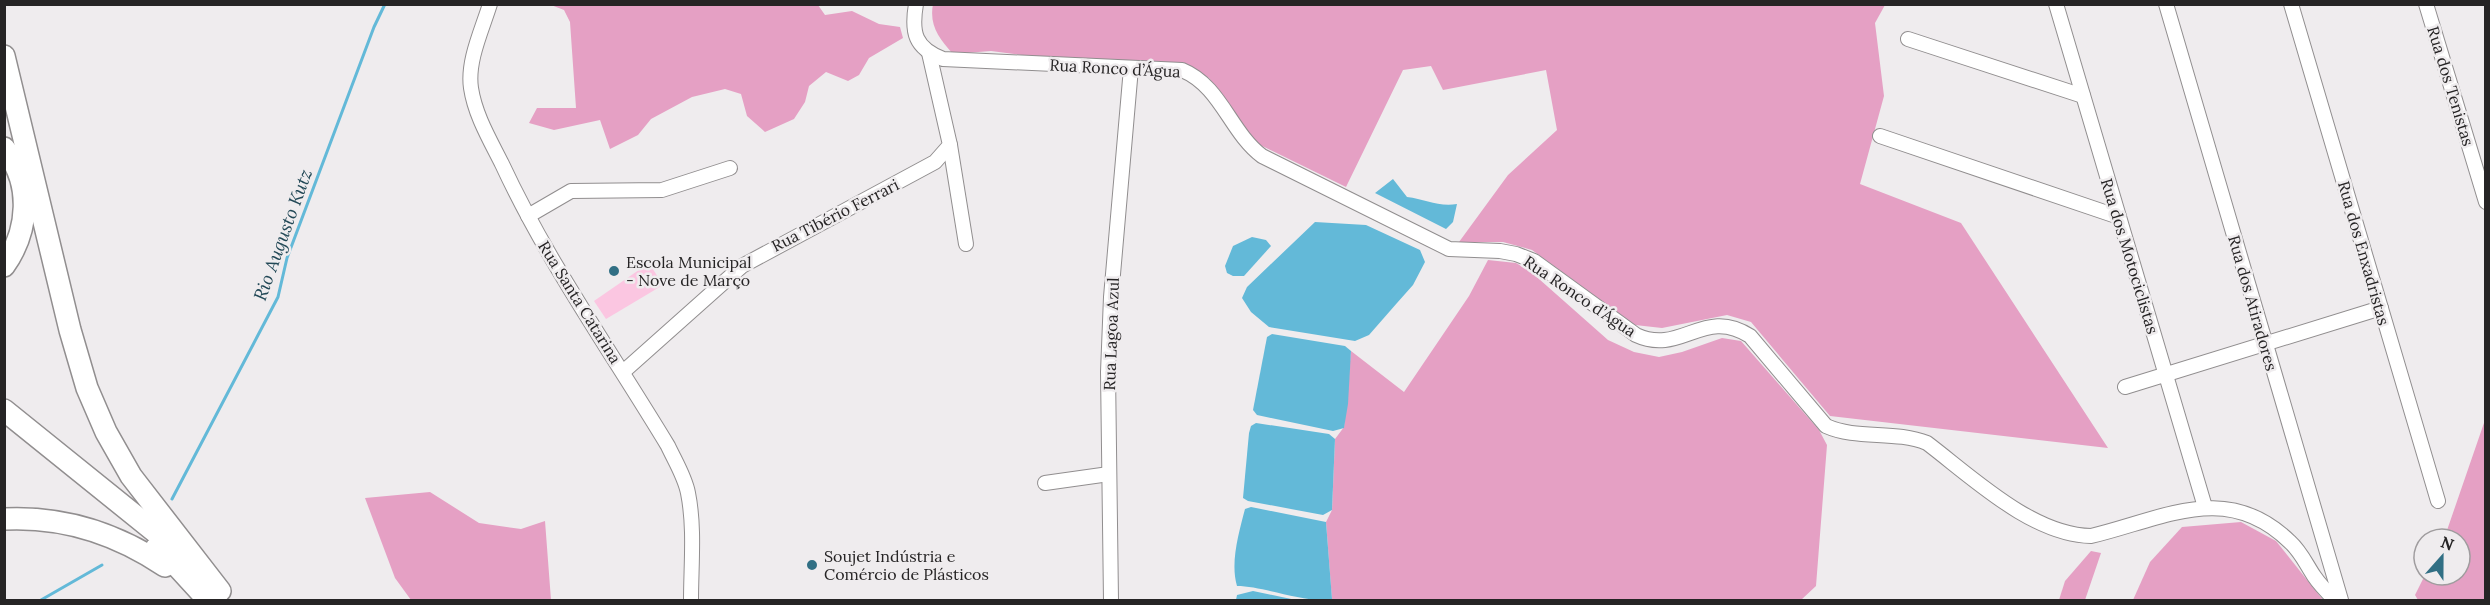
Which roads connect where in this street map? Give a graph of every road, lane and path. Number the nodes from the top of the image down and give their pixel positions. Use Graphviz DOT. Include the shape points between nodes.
graph roads {
  1 [pos="490,4"];
  2 [pos="916,4"];
  3 [pos="2056,4"];
  4 [pos="2166,4"];
  5 [pos="2291,4"];
  6 [pos="2427,4"];
  7 [pos="1908,39"];
  8 [pos="929,53"];
  9 [pos="4,56"];
  10 [pos="1131,68"];
  11 [pos="2083,96"];
  12 [pos="1880,136"];
  13 [pos="950,145"];
  14 [pos="4,148"];
  15 [pos="730,168"];
  16 [pos="2486,202"];
  17 [pos="528,216"];
  18 [pos="2119,217"];
  19 [pos="966,244"];
  20 [pos="4,266"];
  21 [pos="2381,308"];
  22 [pos="2265,343"];
  23 [pos="623,372"];
  24 [pos="2166,374"];
  25 [pos="2125,387"];
  26 [pos="4,410"];
  27 [pos="4,426"];
  28 [pos="1109,474"];
  29 [pos="1045,483"];
  30 [pos="2438,501"];
  31 [pos="2205,507"];
  32 [pos="4,519"];
  33 [pos="215,598"];
  34 [pos="691,600"];
  35 [pos="1111,600"];
  36 [pos="2335,600"];
  37 [pos="2341,600"];
  1 -- 17 [label="street, Rua Santa Catarina" via="472,68 474,103"];
  2 -- 8 [label="street" via="914,29 918,42"];
  3 -- 11 [label="street, Rua dos Motociclistas"];
  4 -- 22 [label="street, Rua dos Atiradores"];
  5 -- 21 [label="street, Rua dos Enxadristas"];
  6 -- 16 [label="street, Rua dos Tenistas"];
  7 -- 11 [label="street"];
  8 -- 10 [label="street, Rua Ronco d’Água" via="943,59"];
  8 -- 13 [label="street"];
  9 -- 33 [label="highway" via="87,388 131,476"];
  10 -- 28 [label="street, Rua Lagoa Azul" via="1111,297"];
  10 -- 31 [label="street, Rua Ronco d’Água" via="1182,70 1194,75 1205,83 1249,147 1262,156 1449,249 1500,251 1534,261 1646,340 1665,341 1719,325 1740,330 1750,336 1826,426 1837,431 1914,438 1927,443 2041,524 2091,536 2172,512"];
  11 -- 18 [label="street, Rua dos Motociclistas"];
  12 -- 18 [label="street"];
  13 -- 19 [label="street"];
  13 -- 23 [label="street, Rua Tibério Ferrari" via="935,162 742,266"];
  14 -- 20 [label="highway" via="20,175 26,203 15,251"];
  15 -- 17 [label="street" via="662,190 571,191"];
  17 -- 23 [label="street, Rua Santa Catarina"];
  18 -- 24 [label="street, Rua dos Motociclistas"];
  21 -- 22 [label="street"];
  21 -- 30 [label="street, Rua dos Enxadristas"];
  22 -- 24 [label="street"];
  22 -- 37 [label="street, Rua dos Atiradores"];
  23 -- 34 [label="street, Rua Santa Catarina" via="668,446 688,491"];
  24 -- 25 [label="street"];
  24 -- 31 [label="street, Rua dos Motociclistas"];
  26 -- 33 [label="highway" via="177,549"];
  27 -- 33 [label="highway"];
  28 -- 29 [label="street"];
  28 -- 35 [label="street, Rua Lagoa Azul"];
  31 -- 36 [label="street, Rua Ronco d’Água" via="2239,510 2269,524 2292,543"];
  32 -- 33 [label="highway" via="64,522 102,532 140,549"];
}
